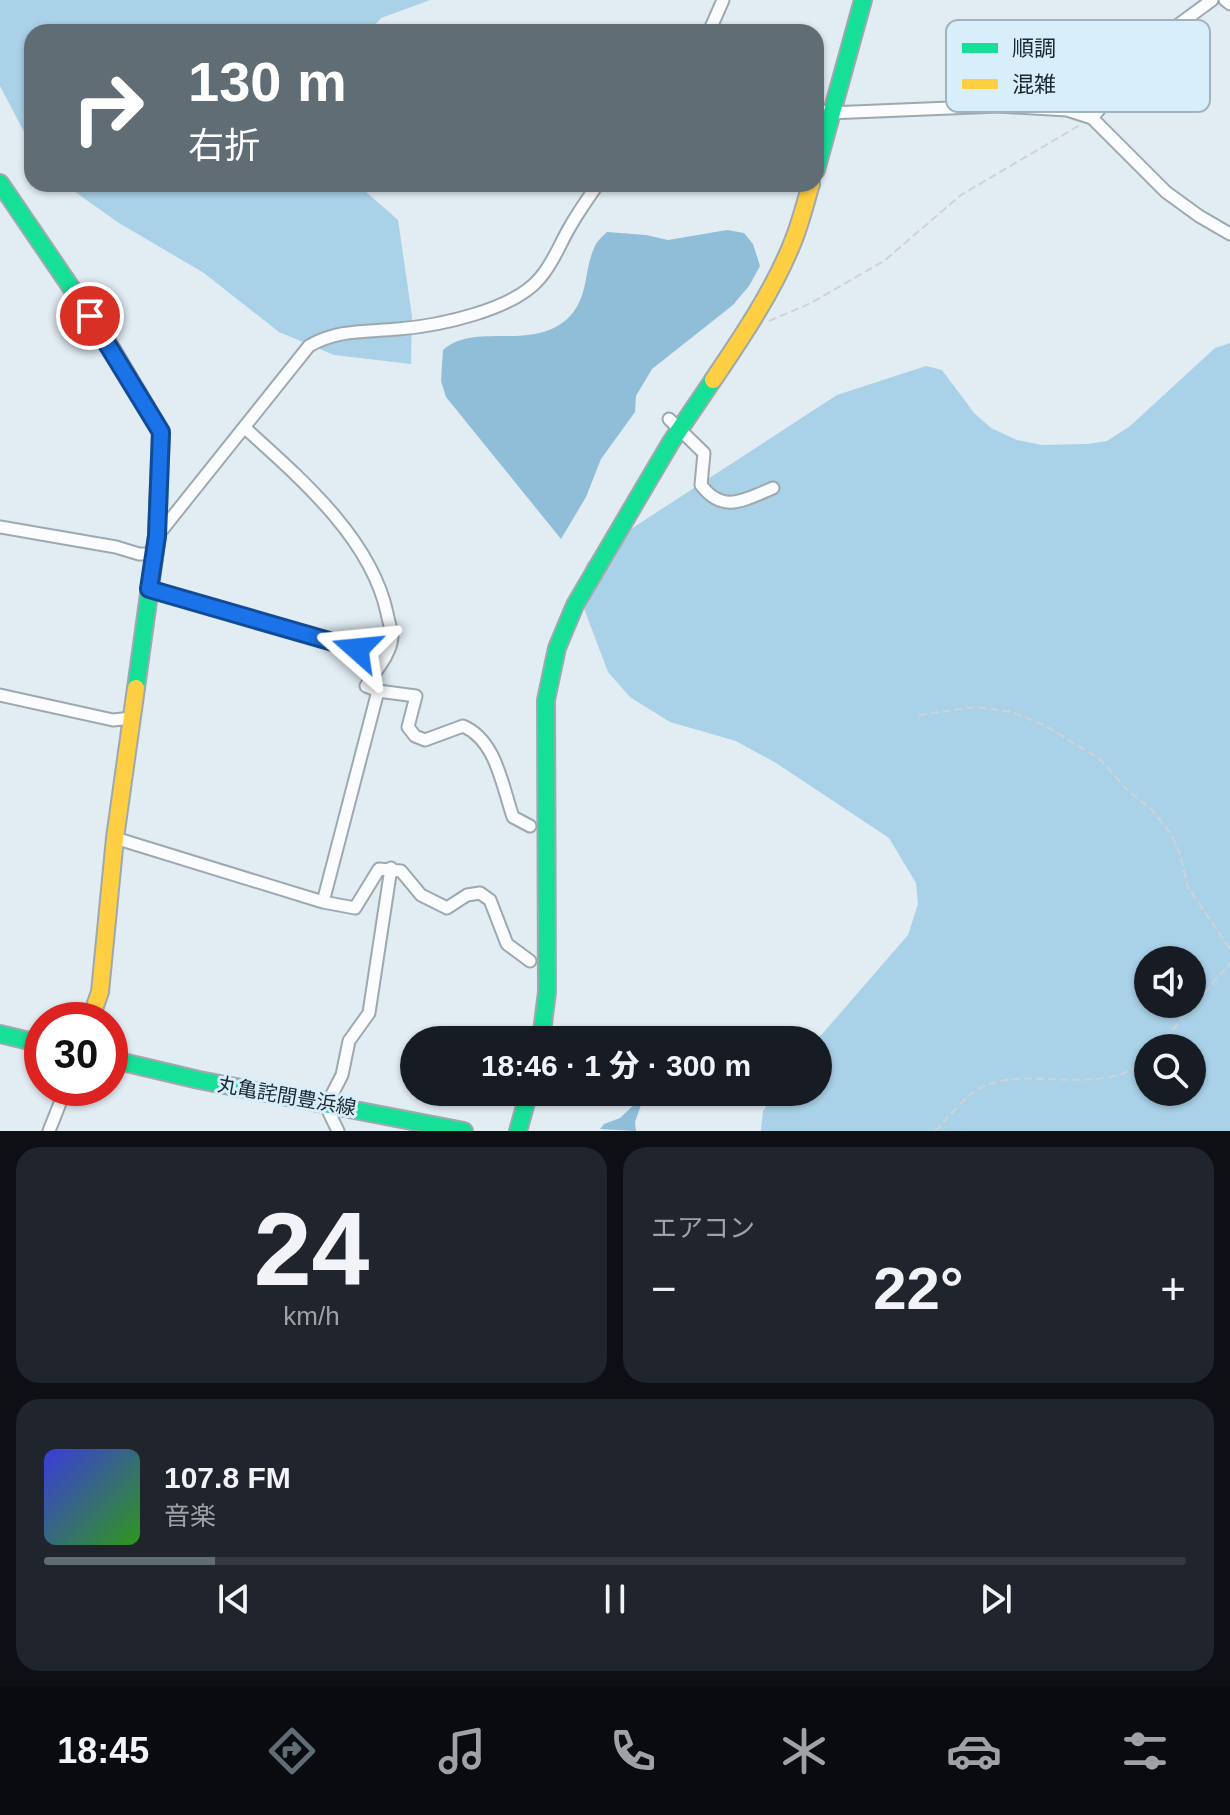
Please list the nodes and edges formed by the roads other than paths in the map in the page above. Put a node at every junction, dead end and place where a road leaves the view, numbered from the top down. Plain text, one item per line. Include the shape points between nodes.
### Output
1 (723, 0) edge
2 (863, 0) edge
3 (1212, 0) edge
4 (1225, 0) edge
5 (1230, 4) edge
6 (1185, 20) edge
7 (712, 24) edge
8 (946, 107) edge
9 (824, 110) edge
10 (1073, 112) edge
11 (1097, 112) edge
12 (1092, 118) junction
13 (0, 183) edge
14 (593, 192) edge
15 (809, 192) edge
16 (1230, 234) edge
17 (675, 424) junction
18 (245, 428) junction
19 (773, 488) dead end
20 (0, 527) edge
21 (157, 536) junction
22 (155, 554) junction
23 (149, 589) junction
24 (385, 658) junction
25 (378, 691) junction
26 (0, 695) edge
27 (132, 718) junction
28 (530, 826) dead end
29 (115, 838) junction
30 (391, 868) junction
31 (323, 902) junction
32 (530, 961) dead end
33 (96, 1002) edge
34 (543, 1026) edge
35 (0, 1034) edge
36 (24, 1040) edge
37 (128, 1063) edge
38 (328, 1103) junction
39 (59, 1106) edge
40 (525, 1106) edge
41 (49, 1131) edge
42 (338, 1131) edge
43 (464, 1131) edge
44 (518, 1131) edge

1 - 7 street
2 - 9 street
3 - 6 street
4 - 5 street
8 - 9 street
10 - 12 street
11 - 12 street
12 - 16 street via 1166,192
13 - 21 street via 104,336 161,432
14 - 18 street via 540,279 524,293 432,326 351,330 324,337 309,346
15 - 17 street via 793,242 747,330
17 - 19 street via 704,453 701,485 717,501 738,502
17 - 34 street via 575,605 557,648 546,700
18 - 21 street
18 - 24 street via 308,485 358,548 384,599 392,638
20 - 22 street
21 - 22 street
22 - 23 street
23 - 24 street
23 - 27 street
24 - 25 street via 366,686
25 - 28 street via 416,696 408,727 415,736 425,740 463,726 478,733 489,748 513,817
25 - 31 street
26 - 27 street via 113,720
27 - 29 street
29 - 31 street
29 - 33 street
30 - 31 street via 379,869 355,908
30 - 32 street via 401,871 421,895 447,908 480,893 490,900 507,944
30 - 38 street via 369,1013 349,1041 342,1075
35 - 36 street
37 - 38 street, 丸亀詫間豊浜線
38 - 42 street
38 - 43 street, 丸亀詫間豊浜線
39 - 41 street
40 - 44 street

